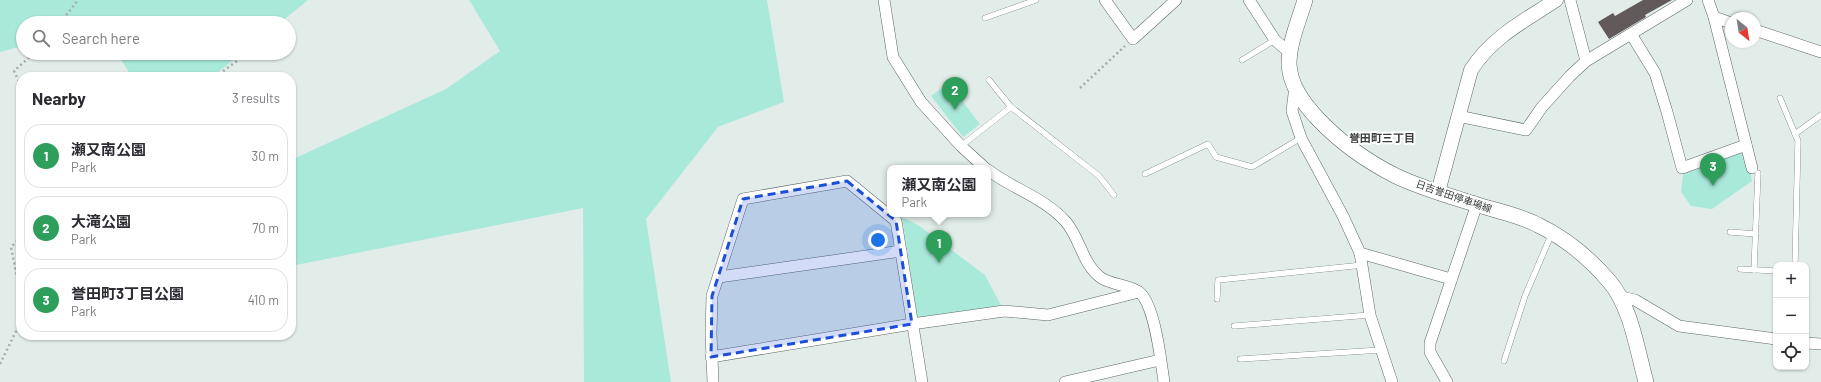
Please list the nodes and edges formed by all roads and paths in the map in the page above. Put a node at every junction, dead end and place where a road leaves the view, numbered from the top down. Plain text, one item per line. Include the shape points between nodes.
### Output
1 (78, 0) edge
2 (884, 0) edge
3 (1036, 0) edge
4 (1105, 0) edge
5 (1176, 0) edge
6 (1249, 0) edge
7 (1305, 0) edge
8 (1556, 0) edge
9 (1570, 0) edge
10 (1687, 0) edge
11 (1708, 0) edge
12 (65, 16) edge
13 (1714, 17) junction
14 (985, 18) dead end
15 (1725, 21) edge
16 (1761, 32) edge
17 (1631, 34) junction
18 (1133, 39) junction
19 (1276, 40) junction
20 (1821, 52) edge
21 (1290, 53) junction
22 (26, 60) edge
23 (239, 60) edge
24 (1242, 60) dead end
25 (1586, 61) junction
26 (223, 72) edge
27 (16, 75) edge
28 (989, 80) dead end
29 (1295, 86) junction
30 (1080, 88) dead end
31 (1780, 98) dead end
32 (1011, 107) junction
33 (1821, 115) edge
34 (1458, 116) junction
35 (1795, 134) junction
36 (1301, 138) junction
37 (1746, 145) junction
38 (961, 146) junction
39 (982, 165) edge
40 (1755, 171) joint
41 (991, 172) edge
42 (1144, 174) dead end
43 (1438, 192) junction
44 (1114, 195) dead end
45 (1477, 204) junction
46 (887, 213) edge
47 (892, 217) edge
48 (1730, 232) dead end
49 (1552, 233) junction
50 (1756, 234) junction
51 (16, 242) edge
52 (901, 251) junction
53 (1360, 253) junction
54 (1795, 262) edge
55 (1363, 265) junction
56 (1740, 269) dead end
57 (1754, 270) junction
58 (1773, 271) edge
59 (16, 272) edge
60 (720, 277) junction
61 (1451, 279) junction
62 (1139, 292) junction
63 (1621, 297) junction
64 (1217, 299) dead end
65 (1370, 315) junction
66 (912, 324) junction
67 (1234, 326) dead end
68 (16, 331) edge
69 (1773, 339) edge
70 (1809, 343) edge
71 (1821, 344) edge
72 (1381, 350) junction
73 (711, 357) junction
74 (1240, 359) dead end
75 (1160, 360) junction
76 (1504, 361) dead end
77 (0, 364) edge
78 (713, 382) edge
79 (922, 382) edge
80 (1065, 382) edge
81 (1164, 382) edge
82 (1392, 382) edge
83 (1447, 382) edge
84 (1646, 382) edge

1 - 12 path
2 - 38 street via 893,57 921,102
3 - 14 lane
4 - 18 street
5 - 18 street
6 - 19 street
7 - 21 main road, 日吉誉田停車場線
8 - 34 street via 1514,27 1481,55 1471,70
9 - 25 street
10 - 17 street
11 - 13 street
13 - 15 street
13 - 37 street
16 - 20 street
17 - 25 street
17 - 37 street via 1655,73 1682,168
18 - 30 path
19 - 21 street
19 - 24 lane
21 - 29 main road, 日吉誉田停車場線
22 - 27 path via 14,71
23 - 26 path
25 - 34 street via 1542,107 1526,130
28 - 32 lane
29 - 36 street via 1292,111
29 - 43 main road, 日吉誉田停車場線 via 1301,100 1312,113 1347,144 1396,176
31 - 35 lane
32 - 38 lane
32 - 44 lane via 1099,176
33 - 35 lane
34 - 43 street
35 - 54 lane via 1798,140
36 - 42 lane via 1252,167 1216,157 1208,144
36 - 53 street
37 - 40 street
38 - 39 street
40 - 50 lane
41 - 62 street via 1056,212 1067,223 1086,259 1100,277
43 - 45 main road, 日吉誉田停車場線
45 - 49 main road, 日吉誉田停車場線 via 1517,216
45 - 61 street
46 - 60 street via 847,181 743,199
47 - 52 street via 896,220
48 - 50 lane
49 - 63 main road, 日吉誉田停車場線 via 1591,262
49 - 76 lane via 1525,296
50 - 57 lane
51 - 59 path via 11,247
52 - 60 street
52 - 66 street
53 - 55 street
53 - 61 street
55 - 64 lane via 1218,280
55 - 65 street
56 - 57 lane
57 - 58 lane
60 - 73 street via 712,296
61 - 83 street via 1430,343 1430,352
62 - 66 street via 1048,315 1004,311
62 - 75 street via 1145,298 1151,313
63 - 69 street via 1635,300 1679,326
63 - 84 main road, 日吉誉田停車場線
65 - 67 lane
65 - 72 street
66 - 73 street
66 - 79 street
68 - 77 path
70 - 71 street
72 - 74 lane
72 - 82 street
73 - 78 street
75 - 80 street
75 - 81 street

